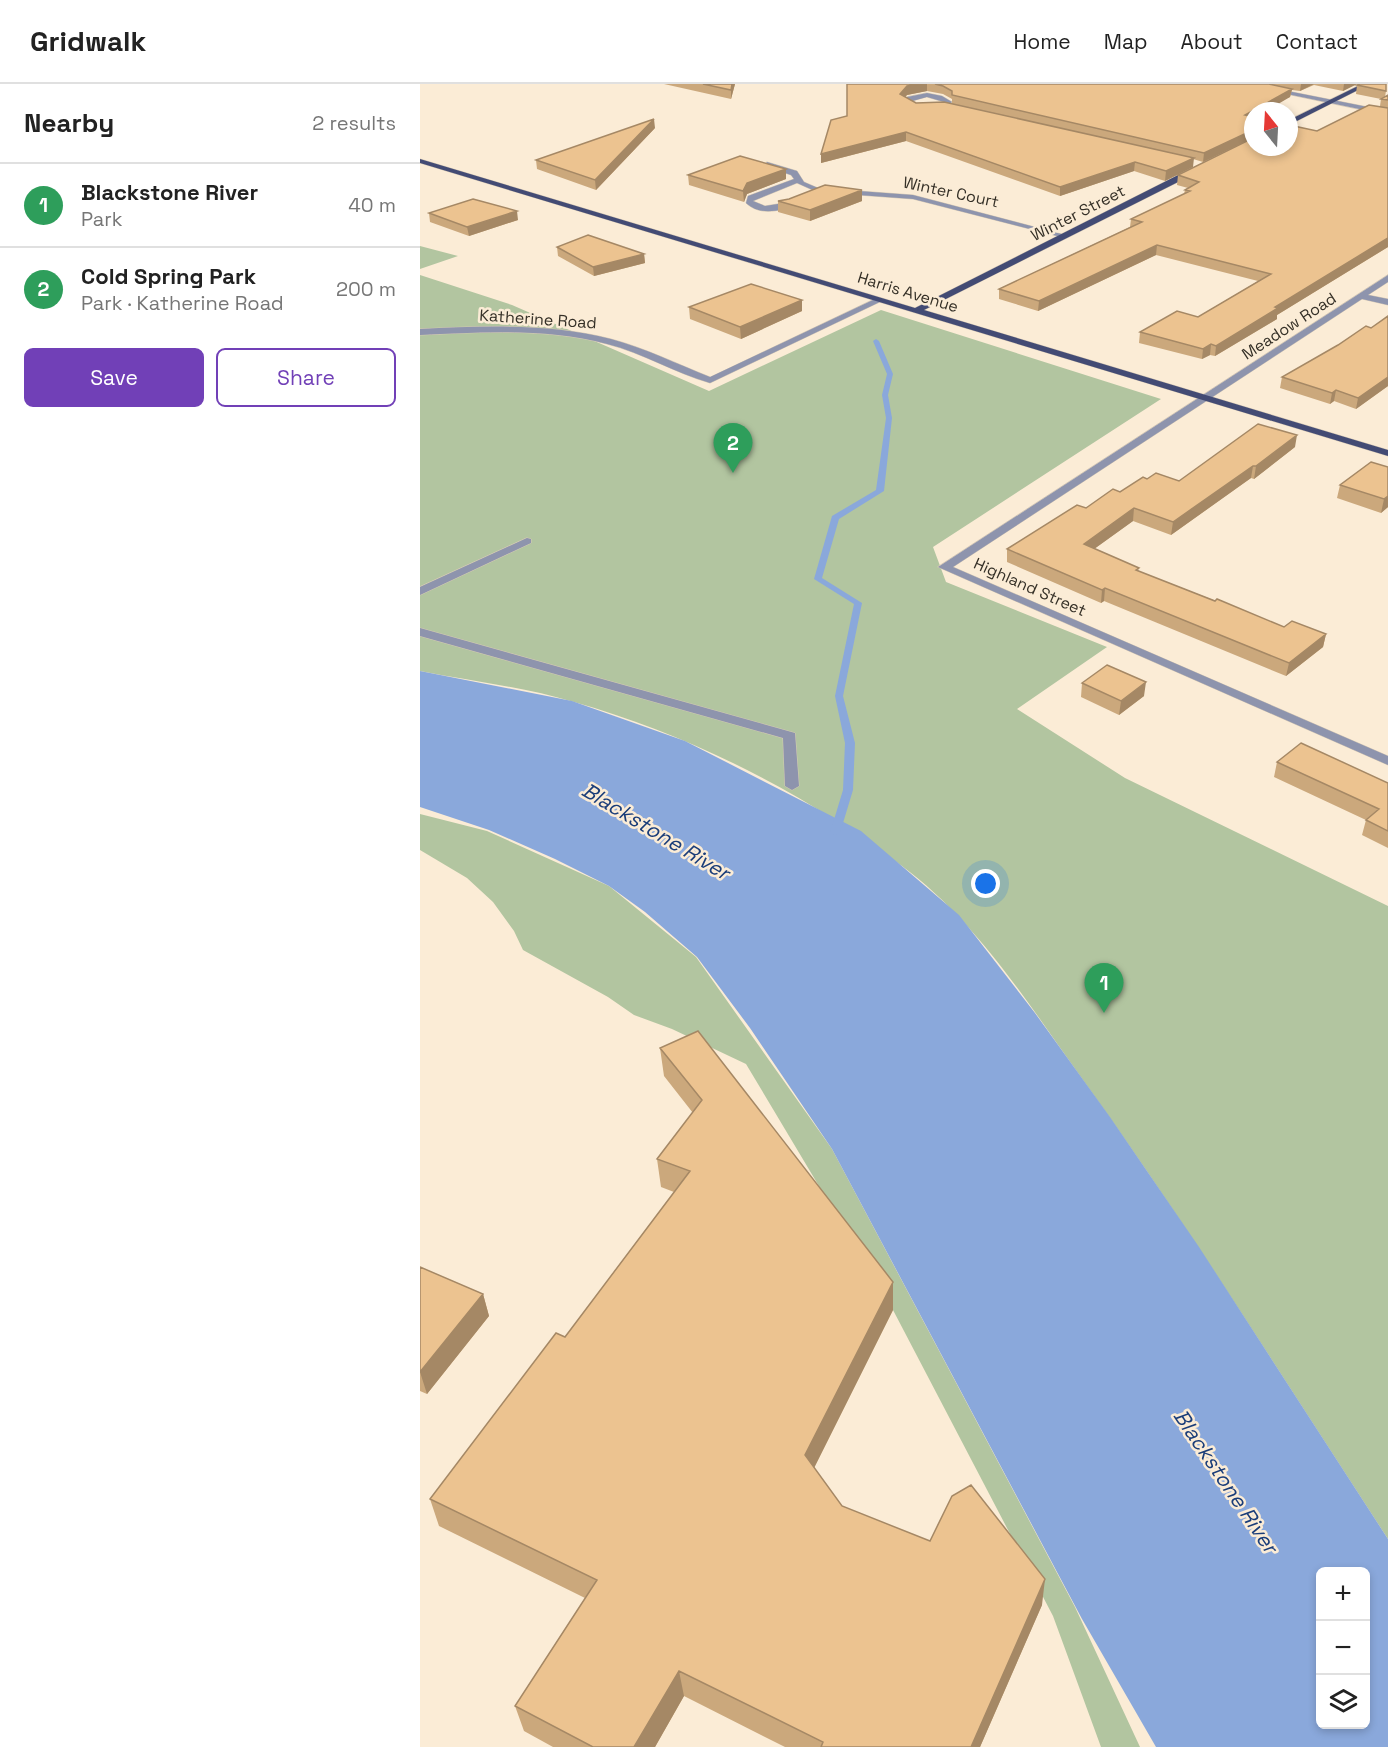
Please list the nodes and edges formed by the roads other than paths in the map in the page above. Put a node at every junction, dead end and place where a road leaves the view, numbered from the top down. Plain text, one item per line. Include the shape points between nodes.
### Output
1 (1242, 84) edge
2 (1367, 84) edge
3 (1333, 102) junction
4 (945, 106) junction
5 (956, 109) edge
6 (1388, 113) edge
7 (1298, 119) edge
8 (420, 161) edge
9 (764, 163) edge
10 (1193, 163) edge
11 (1204, 165) joint
12 (798, 180) junction
13 (825, 190) junction
14 (1065, 236) junction
15 (1388, 278) edge
16 (1362, 296) junction
17 (880, 300) junction
18 (1388, 302) edge
19 (916, 310) junction
20 (420, 332) edge
21 (1205, 398) junction
22 (1388, 453) edge
23 (527, 541) dead end
24 (420, 591) edge
25 (420, 632) edge
26 (1388, 761) edge
27 (792, 786) dead end

1 - 3 street
2 - 3 main road
3 - 6 street
3 - 7 main road
4 - 4 street via 948,100 934,96 914,96 905,102 924,108
4 - 5 street
8 - 17 main road, Harris Avenue
9 - 12 street, Winter Court via 794,173
10 - 11 street
11 - 14 main road, Winter Street
12 - 13 street, Winter Court
12 - 13 street via 749,201 770,209
13 - 14 street, Winter Court via 913,197
14 - 19 main road, Winter Street
15 - 16 street, Meadow Road
16 - 18 street
16 - 21 street, Meadow Road
17 - 19 main road, Harris Avenue
17 - 20 street, Katherine Road via 710,380 630,349 583,336 513,331
19 - 21 main road, Harris Avenue
21 - 22 main road, Harris Avenue
21 - 26 street, Highland Street via 944,567
23 - 24 street
25 - 27 street via 790,736

